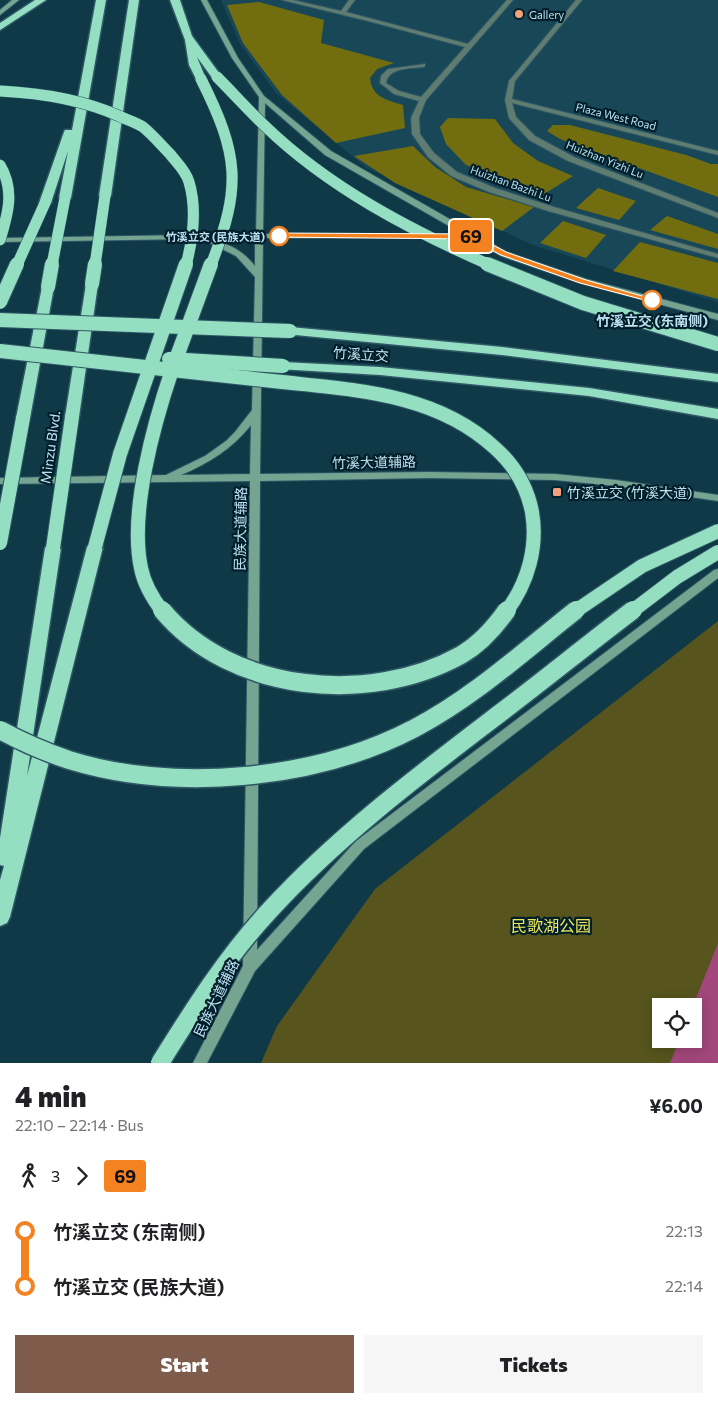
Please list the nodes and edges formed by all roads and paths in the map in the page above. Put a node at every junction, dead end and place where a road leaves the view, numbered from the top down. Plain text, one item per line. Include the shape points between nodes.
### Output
1 (16, 0) edge
2 (41, 0) edge
3 (101, 0) edge
4 (134, 0) edge
5 (175, 0) edge
6 (204, 0) edge
7 (285, 0) edge
8 (352, 0) edge
9 (510, 0) edge
10 (578, 0) edge
11 (0, 13) edge
12 (342, 13) junction
13 (0, 27) edge
14 (187, 36) junction
15 (469, 46) junction
16 (423, 65) dead end
17 (87, 78) junction
18 (0, 91) edge
19 (262, 97) junction
20 (423, 99) junction
21 (508, 100) junction
22 (718, 153) edge
23 (0, 166) edge
24 (718, 216) edge
25 (260, 236) junction
26 (472, 236) junction
27 (167, 237) junction
28 (0, 240) edge
29 (718, 256) edge
30 (259, 277) junction
31 (0, 302) edge
32 (0, 313) edge
33 (718, 317) edge
34 (0, 320) edge
35 (123, 323) junction
36 (718, 344) edge
37 (0, 351) edge
38 (718, 378) edge
39 (257, 410) junction
40 (718, 414) edge
41 (255, 477) junction
42 (165, 478) junction
43 (0, 481) edge
44 (718, 498) edge
45 (718, 531) edge
46 (0, 543) edge
47 (718, 552) edge
48 (718, 573) edge
49 (0, 730) edge
50 (0, 900) edge
51 (0, 916) edge
52 (250, 967) junction
53 (160, 1063) edge
54 (200, 1063) edge

1 - 11 main road
2 - 13 highway
3 - 17 highway
4 - 50 highway, Minzu Blvd., bridge
5 - 14 highway
6 - 19 main road via 235,58
7 - 12 lane
8 - 12 lane
9 - 15 lane, Huizhan Bazhi Lu
10 - 21 lane via 512,81
12 - 15 lane
14 - 36 highway, bridge via 217,77 258,120 301,156 364,200 434,239 504,271 572,298
14 - 37 highway, bridge via 194,65 220,118 232,153 232,194 224,232 201,291 198,300 176,363 173,372 157,418 145,470 140,506 139,560 145,582 158,606 194,642 238,666 270,677 301,682 344,683 411,676 448,662 495,629 516,601 535,548 531,499 512,462 479,433 454,418 400,399 346,389 298,383 284,382 196,372 176,370 166,369 156,368
15 - 20 lane, Huizhan Bazhi Lu
16 - 20 lane via 390,70 383,83 389,90
17 - 31 highway, bridge via 45,203
17 - 46 highway, bridge
18 - 51 highway, bridge via 58,97 98,107 141,126 176,161 189,182 194,214 186,269 120,454
19 - 25 main road, 民族大道辅路
19 - 26 main road via 328,153
20 - 29 lane, Huizhan Bazhi Lu via 415,118 416,134 431,155 454,174 551,209
21 - 22 lane, Plaza West Road
21 - 24 lane, Huizhan Yizhi Lu via 514,118 532,138 571,159
23 - 28 highway, bridge via 10,198
25 - 26 main road
25 - 27 main road
25 - 30 main road, 民族大道辅路
26 - 33 main road via 504,254 583,281
27 - 28 main road
27 - 30 main road via 209,241 234,249
30 - 39 main road, 民族大道辅路
32 - 35 highway, bridge
34 - 35 highway, 竹溪立交, bridge
35 - 38 highway, 竹溪立交, bridge via 384,339
37 - 40 highway, 竹溪立交, bridge via 380,371 589,392
39 - 41 main road, 民族大道辅路
39 - 42 main road via 229,446
41 - 42 main road, 竹溪大道辅路
41 - 44 main road, 竹溪大道辅路 via 555,477
41 - 52 main road, 民族大道辅路
42 - 43 main road, 竹溪大道辅路
45 - 49 highway, bridge via 631,573 486,682 415,728 333,760 289,770 166,777 93,767 56,756
47 - 53 highway, bridge via 687,570 624,617 358,826 314,865 269,911 221,972
48 - 52 main road via 360,845
52 - 54 main road, 民族大道辅路

